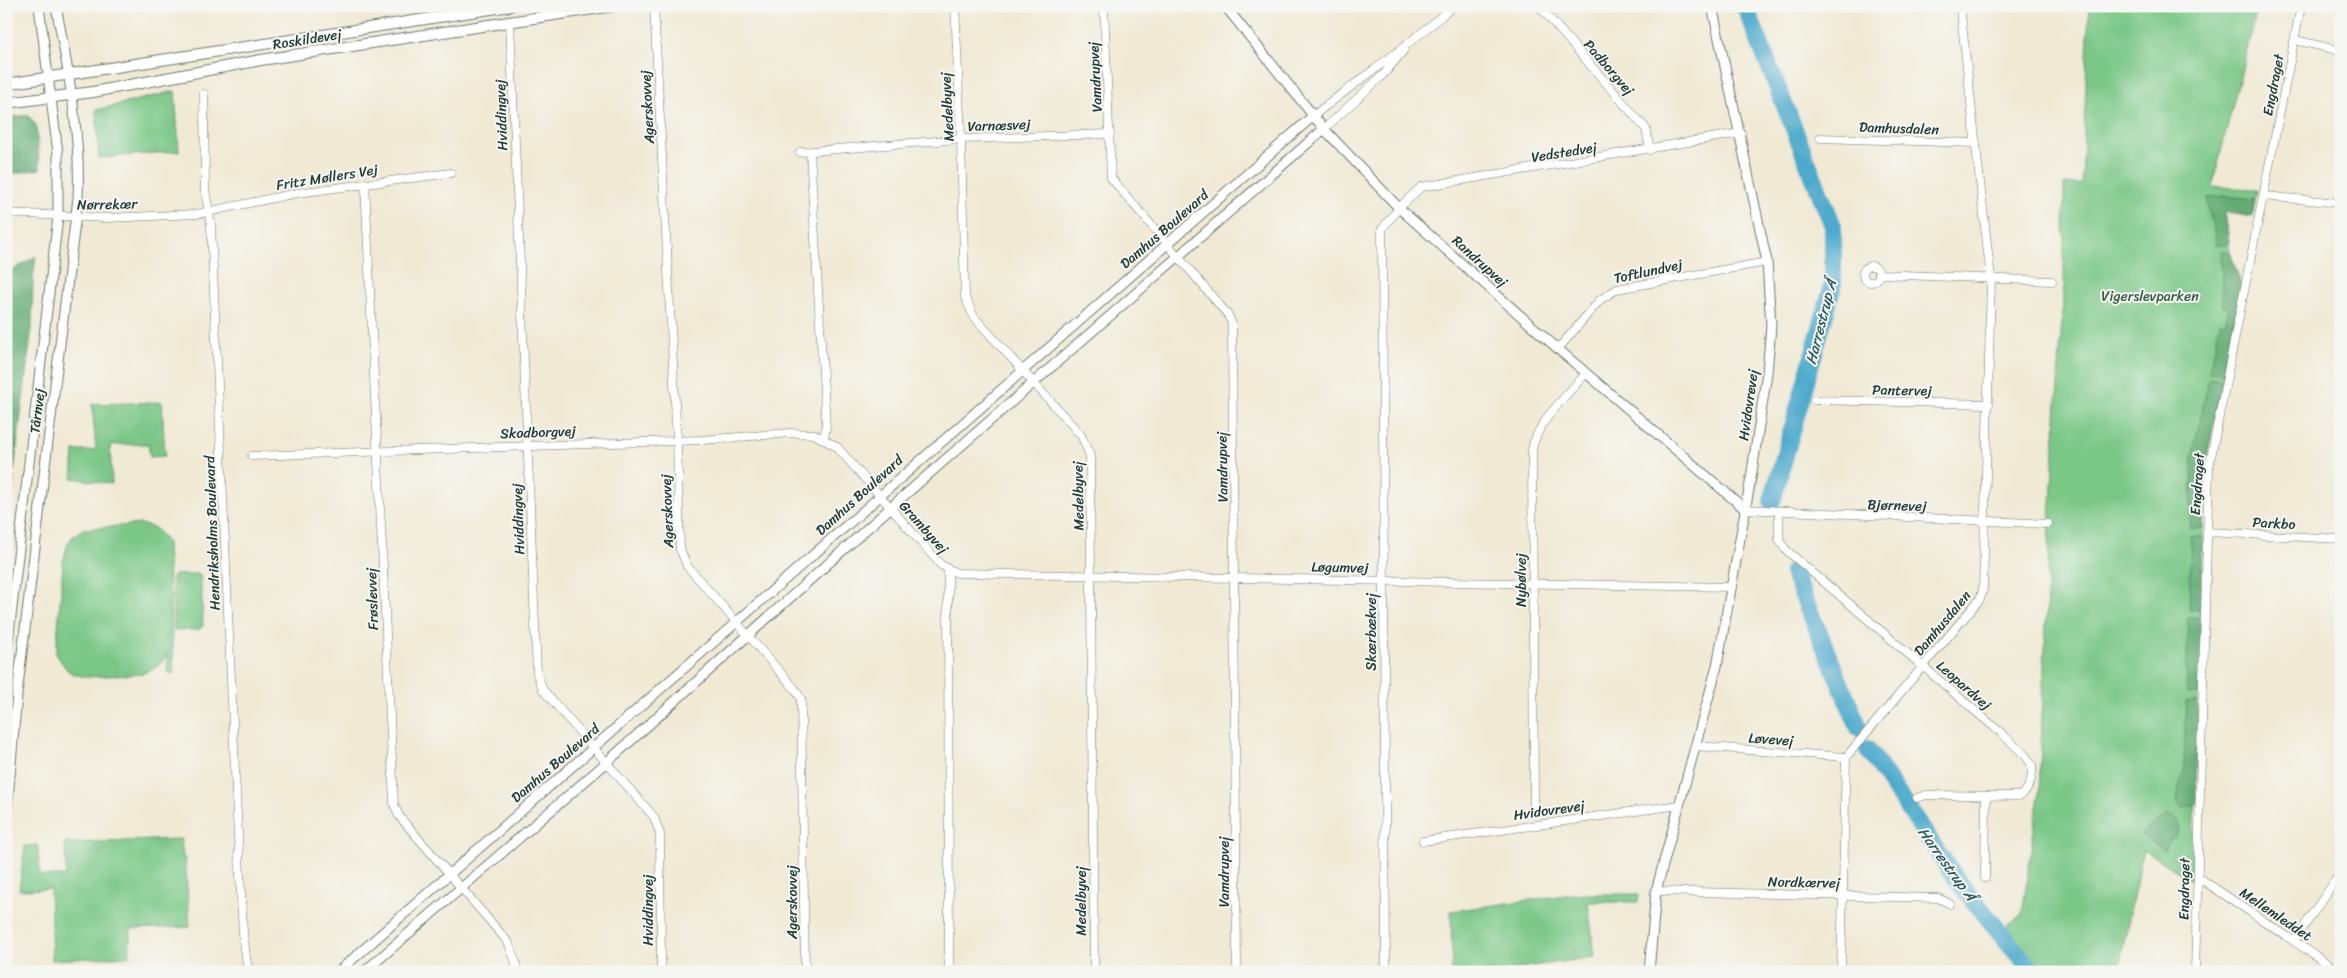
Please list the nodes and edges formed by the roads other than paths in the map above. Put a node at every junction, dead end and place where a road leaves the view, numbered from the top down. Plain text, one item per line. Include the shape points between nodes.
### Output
1 (39, 6) edge
2 (56, 6) edge
3 (510, 6) edge
4 (613, 6) edge
5 (654, 6) edge
6 (955, 6) edge
7 (1104, 6) edge
8 (1225, 6) edge
9 (1453, 6) edge
10 (1539, 6) edge
11 (1712, 6) edge
12 (1960, 6) edge
13 (2301, 6) edge
14 (451, 11) edge
15 (510, 22) junction
16 (2295, 40) junction
17 (1405, 48) junction
18 (2341, 51) edge
19 (69, 74) junction
20 (48, 77) junction
21 (6, 84) edge
22 (204, 94) dead end
23 (72, 95) junction
24 (51, 97) junction
25 (6, 103) edge
26 (1313, 116) junction
27 (1324, 129) junction
28 (1741, 133) junction
29 (1110, 134) junction
30 (1820, 138) dead end
31 (962, 139) junction
32 (1976, 142) junction
33 (1650, 150) junction
34 (800, 152) dead end
35 (810, 152) junction
36 (451, 173) dead end
37 (365, 183) junction
38 (2264, 196) junction
39 (2341, 203) edge
40 (1399, 208) junction
41 (208, 212) junction
42 (6, 213) edge
43 (58, 217) junction
44 (75, 218) junction
45 (1168, 243) junction
46 (1178, 257) junction
47 (1768, 262) junction
48 (1879, 274) dead end
49 (1991, 279) junction
50 (2052, 281) dead end
51 (1558, 349) junction
52 (1023, 370) junction
53 (1586, 373) junction
54 (1034, 383) junction
55 (1814, 400) dead end
56 (1989, 404) junction
57 (824, 438) junction
58 (677, 440) junction
59 (528, 445) junction
60 (379, 452) junction
61 (252, 456) dead end
62 (879, 496) junction
63 (890, 508) junction
64 (1745, 509) junction
65 (1780, 513) junction
66 (1985, 521) junction
67 (2048, 524) dead end
68 (2207, 532) junction
69 (2341, 539) edge
70 (948, 570) junction
71 (1091, 575) junction
72 (1236, 578) junction
73 (1383, 581) junction
74 (1533, 582) junction
75 (1732, 587) junction
76 (738, 622) junction
77 (747, 634) junction
78 (6, 658) edge
79 (1922, 666) junction
80 (1695, 746) junction
81 (593, 747) junction
82 (1846, 756) junction
83 (606, 763) junction
84 (8, 784) edge
85 (1986, 797) junction
86 (1917, 798) dead end
87 (1534, 806) dead end
88 (1679, 806) junction
89 (6, 821) edge
90 (2341, 828) edge
91 (1423, 841) dead end
92 (2340, 858) edge
93 (450, 874) junction
94 (2198, 877) junction
95 (1985, 878) dead end
96 (460, 886) junction
97 (1656, 891) junction
98 (1843, 896) junction
99 (1950, 904) dead end
100 (2294, 941) junction
101 (248, 972) edge
102 (338, 972) edge
103 (364, 972) edge
104 (516, 972) edge
105 (661, 972) edge
106 (804, 972) edge
107 (949, 972) edge
108 (1094, 972) edge
109 (1237, 972) edge
110 (1386, 972) edge
111 (1649, 972) edge
112 (1841, 972) edge
113 (2195, 972) edge
114 (2340, 972) edge

1 - 20 street, Tårnvej
2 - 19 street, Tårnvej
3 - 14 main road, Roskildevej
4 - 15 main road, Roskildevej
5 - 58 street, Agerskovvej
6 - 31 street, Medelbyvej
7 - 29 street, Vamdrupvej
8 - 26 street, Randrupvej
9 - 17 street, Damhus Boulevard
10 - 33 street, Padborgvej via 1646,129
11 - 28 street, Hvidovrevej
12 - 32 street, Damhusdalen
13 - 16 street, Engdraget
14 - 19 main road, Roskildevej
15 - 23 main road, Roskildevej via 261,60
15 - 59 street, Hviddingvej
16 - 18 street
16 - 38 street, Engdraget
17 - 26 street, Damhus Boulevard
17 - 27 street, Damhus Boulevard via 1383,75
19 - 20 main road, Roskildevej
19 - 23 street, Tårnvej
20 - 21 main road, Roskildevej
20 - 24 street, Tårnvej
22 - 41 street, Hendriksholms Boulevard via 204,171
23 - 24 main road, Roskildevej
23 - 44 street, Tårnvej via 78,167
24 - 25 main road, Roskildevej
24 - 43 street, Tårnvej via 58,153
26 - 27 street, Randrupvej
26 - 45 street, Damhus Boulevard
27 - 40 street, Randrupvej
27 - 46 street, Damhus Boulevard
28 - 33 street, Vedstedvej
28 - 47 street, Hvidovrevej
29 - 31 street, Varnæsvej
29 - 45 street, Vamdrupvej via 1112,181
30 - 32 street, Damhusdalen
31 - 35 street, Varnæsvej
31 - 52 street, Medelbyvej via 965,297 974,316
32 - 49 street, Damhusdalen
33 - 40 street, Vedstedvej via 1421,188
34 - 35 street, Varnæsvej
35 - 57 street via 826,427
36 - 37 street, Fritz Møllers Vej
37 - 41 street, Fritz Møllers Vej via 297,193
37 - 60 street, Frøslevvej
38 - 39 street
38 - 68 street, Engdraget via 2212,449
40 - 51 street, Randrupvej
40 - 73 street, Skærbækvej via 1380,235
41 - 44 street, Nørrekær
41 - 101 street, Hendriksholms Boulevard via 213,264 239,863
42 - 43 street, Nørrekær
43 - 44 street, Nørrekær
43 - 78 street, Tårnvej
44 - 84 street, Tårnvej
45 - 46 street, Vamdrupvej
45 - 52 street, Damhus Boulevard
46 - 54 street, Damhus Boulevard
46 - 72 street, Vamdrupvej via 1228,315 1232,324
47 - 51 street, Toftlundvej via 1617,289 1600,300
47 - 64 street, Hvidovrevej via 1771,326 1767,373
48 - 49 street
49 - 50 street
49 - 56 street, Damhusdalen
51 - 53 street, Randrupvej
52 - 54 street, Medelbyvej
52 - 62 street, Damhus Boulevard
53 - 64 street, Randrupvej
53 - 74 street, Nybølvej via 1535,435 1532,449
54 - 63 street, Damhus Boulevard
54 - 71 street, Medelbyvej via 1081,435 1089,449
55 - 56 street, Pantervej
56 - 66 street, Damhusdalen
57 - 58 street, Skodborgvej via 814,434 790,433
57 - 62 street, Grambyvej via 837,447
58 - 59 street, Skodborgvej
58 - 76 street, Agerskovvej via 681,557
59 - 60 street, Skodborgvej
59 - 81 street, Hviddingvej via 537,674 543,690
60 - 61 street, Skodborgvej
60 - 93 street, Frøslevvej via 394,804 399,816
62 - 63 street, Grambyvej
62 - 76 street, Damhus Boulevard
63 - 70 street, Grambyvej
63 - 77 street, Damhus Boulevard
64 - 65 street, Bjørnevej
64 - 75 street, Hvidovrevej
65 - 66 street, Bjørnevej
65 - 79 street, Leopardvej via 1781,545
66 - 67 street, Bjørnevej
66 - 79 street, Damhusdalen via 1983,595
68 - 69 street, Parkbo
68 - 94 street, Engdraget
70 - 71 street, Løgumvej
70 - 107 street, Grambyvej
71 - 72 street, Løgumvej
71 - 108 street, Medelbyvej
72 - 73 street, Løgumvej
72 - 109 street, Vamdrupvej
73 - 74 street, Løgumvej
73 - 110 street, Skærbækvej
74 - 75 street, Løgumvej
74 - 87 street, Nybølvej
75 - 80 street, Hvidovrevej via 1717,666
76 - 77 street, Agerskovvej
76 - 81 street, Damhus Boulevard
77 - 83 street, Damhus Boulevard
77 - 106 street, Agerskovvej via 795,688 801,700
79 - 82 street, Damhusdalen
79 - 85 street, Leopardvej via 2032,765 2031,780 2023,794
80 - 82 street, Løvevej
80 - 88 street, Hvidovrevej
81 - 83 street, Hviddingvej
81 - 93 street, Damhus Boulevard
82 - 98 street
83 - 96 street, Damhus Boulevard
83 - 105 street, Hviddingvej via 654,818 660,834
84 - 89 street, Tårnvej
85 - 86 street, Leopardvej via 1926,795
85 - 95 street
88 - 91 street, Hvidovrevej
88 - 97 street, Hvidovrevej
90 - 92 street
92 - 100 street via 2339,874
93 - 96 street, Frøslevvej
93 - 102 street, Damhus Boulevard
94 - 100 street, Mellemleddet
94 - 113 street, Engdraget
96 - 103 street, Damhus Boulevard
96 - 104 street, Frøslevvej via 508,942
97 - 98 street, Nordkærvej
97 - 111 street, Hvidovrevej
98 - 99 street, Nordkærvej via 1938,898
98 - 112 street
100 - 114 street, Mellemleddet

